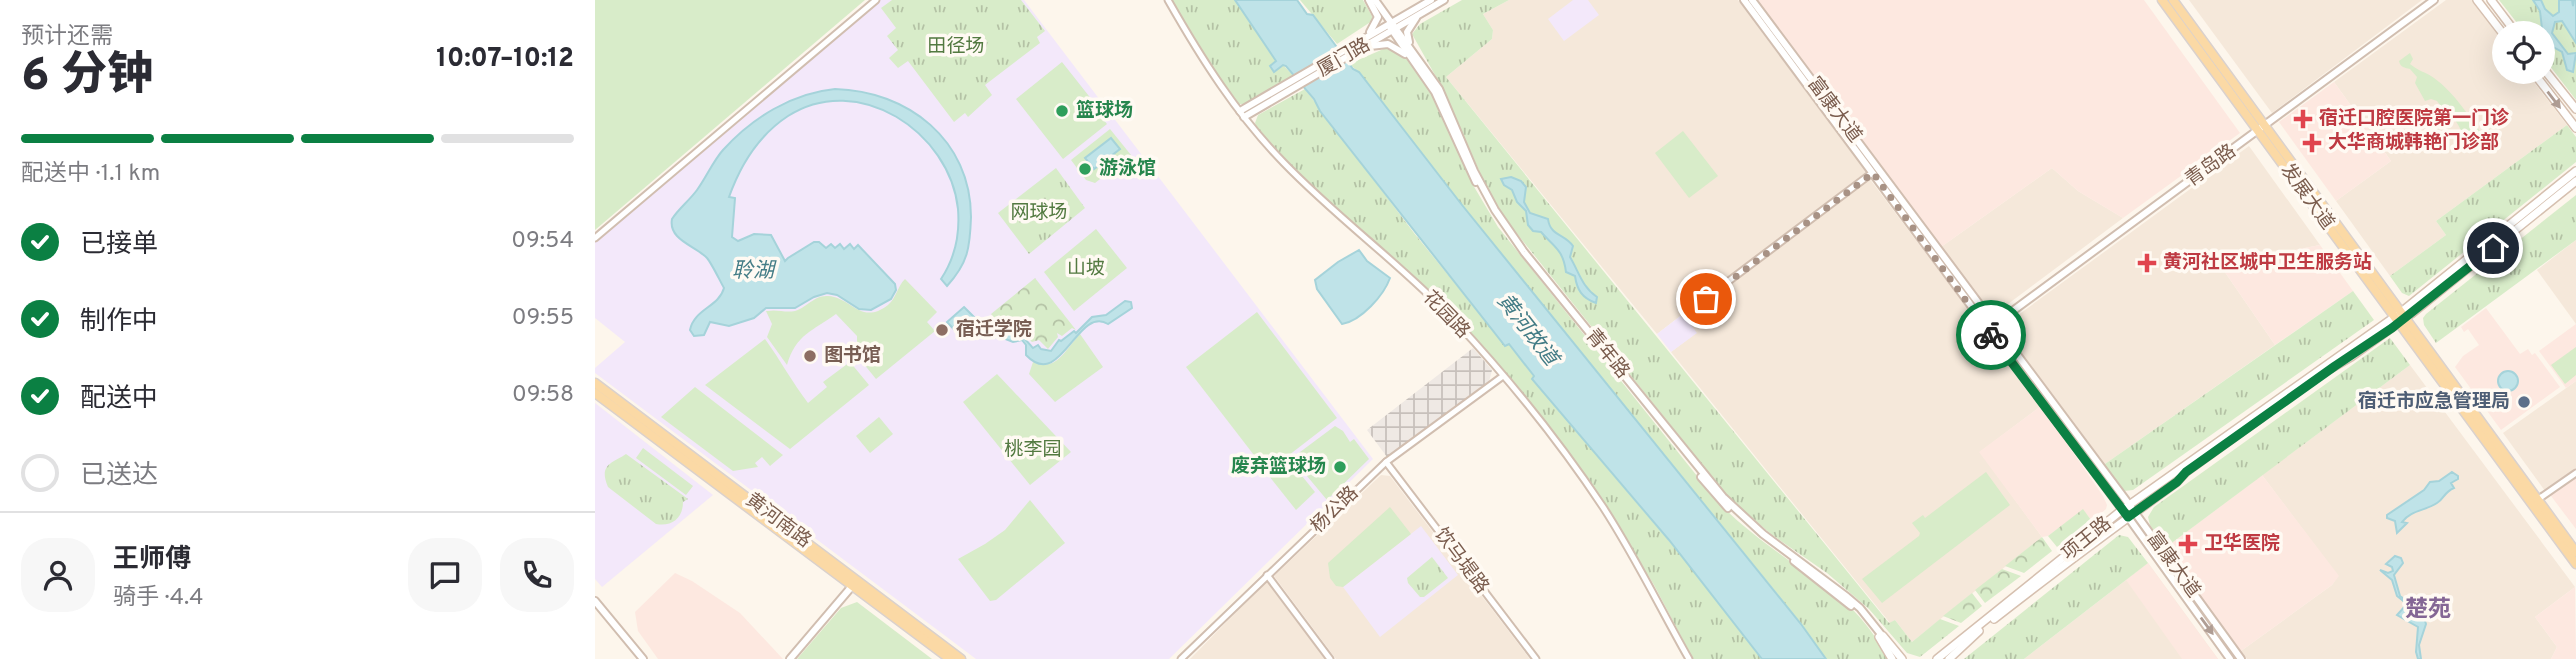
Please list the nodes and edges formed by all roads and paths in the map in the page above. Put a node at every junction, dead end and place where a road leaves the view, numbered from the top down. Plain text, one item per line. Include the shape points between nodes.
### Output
1 (876, 0) edge
2 (1168, 0) edge
3 (1372, 0) edge
4 (1431, 0) edge
5 (1444, 0) edge
6 (1744, 0) edge
7 (1752, 0) edge
8 (2162, 0) edge
9 (2173, 0) edge
10 (2434, 0) edge
11 (2477, 0) edge
12 (2491, 0) edge
13 (1421, 9) junction
14 (2493, 21) edge
15 (2507, 21) edge
16 (1391, 26) junction
17 (1364, 39) junction
18 (1354, 49) junction
19 (1422, 68) junction
20 (2555, 83) edge
21 (2542, 84) edge
22 (2576, 109) edge
23 (1242, 114) junction
24 (2262, 128) junction
25 (2576, 128) edge
26 (2576, 171) edge
27 (1873, 173) junction
28 (2576, 181) edge
29 (595, 238) edge
30 (1685, 314) dead end
31 (2400, 318) junction
32 (1990, 328) junction
33 (1503, 376) junction
34 (595, 383) edge
35 (595, 393) edge
36 (1386, 462) junction
37 (2576, 473) edge
38 (2537, 500) junction
39 (2126, 508) junction
40 (2131, 515) junction
41 (2576, 552) edge
42 (2576, 564) edge
43 (1267, 575) junction
44 (855, 583) junction
45 (595, 601) edge
46 (1881, 637) junction
47 (643, 659) edge
48 (790, 659) edge
49 (950, 659) edge
50 (961, 659) edge
51 (1181, 659) edge
52 (1330, 659) edge
53 (1536, 659) edge
54 (1689, 659) edge
55 (1893, 659) edge
56 (1901, 659) edge
57 (1937, 659) edge
58 (1949, 659) edge
59 (2230, 659) edge
60 (2241, 659) edge

1 - 29 street
2 - 23 street, 花园路
3 - 13 street via 1393,14
3 - 16 street, 青年路
3 - 17 street via 1378,17
4 - 13 street, 厦门路
5 - 13 street, 厦门路
6 - 27 street, 富康大道
7 - 32 street, 富康大道
8 - 24 main road, 发展大道
9 - 24 main road, 发展大道
10 - 24 street, 青岛路
11 - 14 main road
12 - 15 main road
13 - 16 street, 厦门路
13 - 19 street via 1406,36
16 - 17 street, 厦门路
16 - 18 street, 厦门路
16 - 19 street, 青年路
17 - 18 street, 厦门路
18 - 19 street via 1388,44
18 - 23 street, 厦门路
19 - 46 street, 青年路 via 1493,215 1521,254 1719,499 1856,610
20 - 22 main road
21 -> 25 main road
23 - 33 street, 花园路 via 1311,189 1432,298
24 - 31 main road, 发展大道
24 - 32 street, 青岛路
26 - 31 main road, 项王路
27 - 30 street
27 - 32 street, 富康大道
28 - 31 main road, 项王路
31 - 38 main road, 发展大道
31 - 39 main road, 项王路
31 - 40 main road, 项王路
31 - 42 main road, 发展大道
32 - 39 street, 富康大道
33 - 36 street, 杨公路
33 - 54 street, 花园路 via 1602,506
34 - 44 main road, 黄河南路
35 - 44 main road, 黄河南路
36 - 43 street, 杨公路
36 - 53 street, 饮马堤路
37 - 38 street
38 - 41 main road, 发展大道
39 - 40 street, 富康大道
39 - 57 main road, 项王路
40 - 58 main road, 项王路
40 -> 59 street, 富康大道
40 - 60 street, 富康大道
43 - 51 street, 杨公路
43 - 52 street
44 - 48 street
44 - 49 main road, 黄河南路
44 - 50 main road, 黄河南路
45 - 47 street
46 - 55 main road
46 - 56 main road

